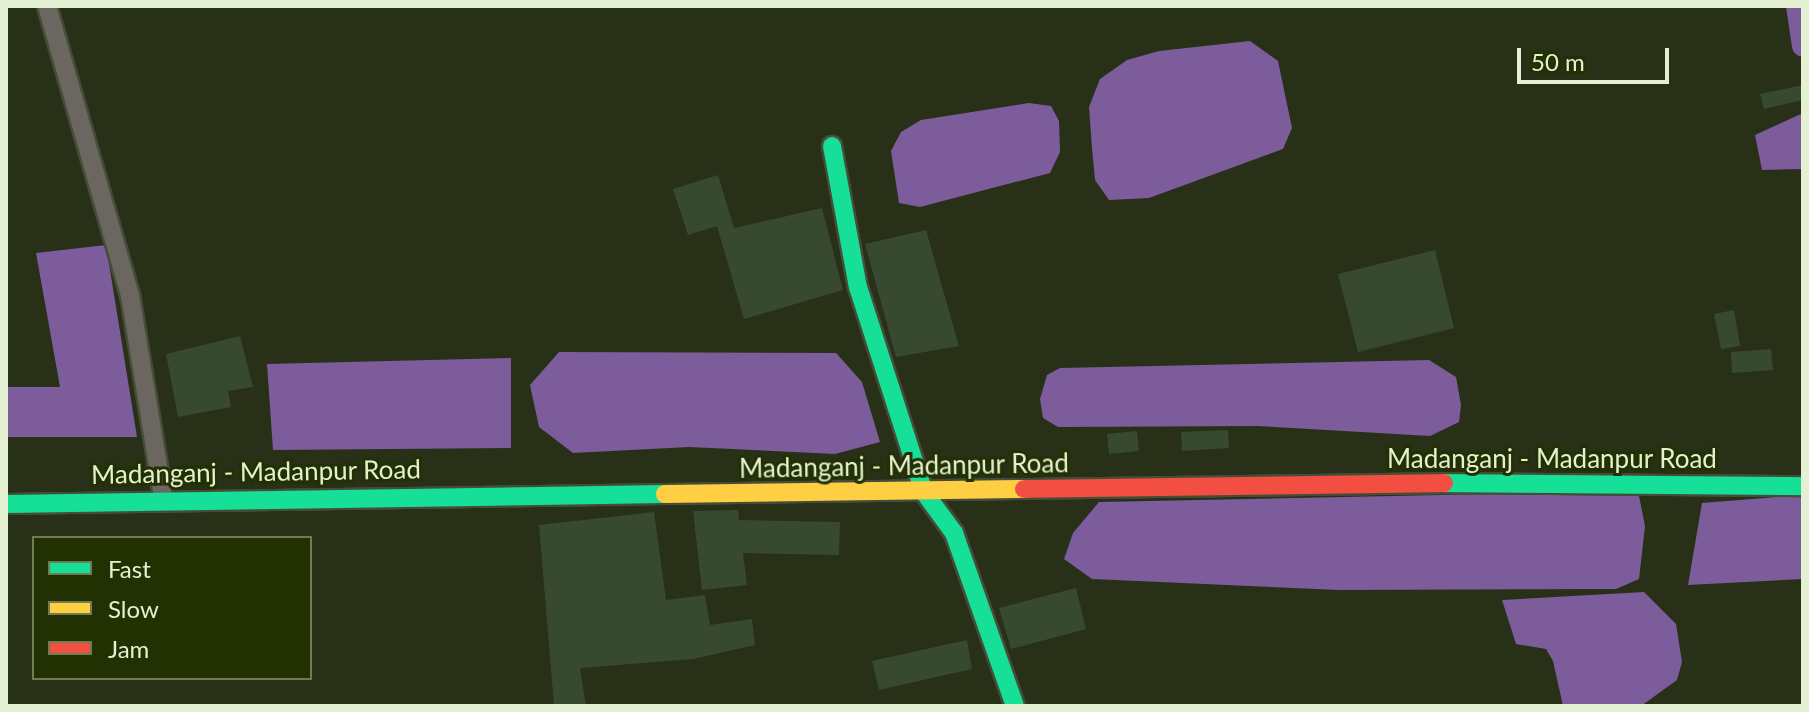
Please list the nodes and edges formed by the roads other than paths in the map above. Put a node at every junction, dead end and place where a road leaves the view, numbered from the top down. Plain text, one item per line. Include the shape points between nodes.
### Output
1 (47, 6) edge
2 (832, 146) dead end
3 (1803, 486) edge
4 (924, 492) junction
5 (163, 497) junction
6 (6, 504) edge
7 (1015, 706) edge

1 - 5 street via 130,295
2 - 4 main road via 858,287
3 - 4 main road, Madanganj - Madanpur Road via 1583,481
4 - 5 main road, Madanganj - Madanpur Road
4 - 7 main road via 954,533
5 - 6 main road, Madanganj - Madanpur Road

